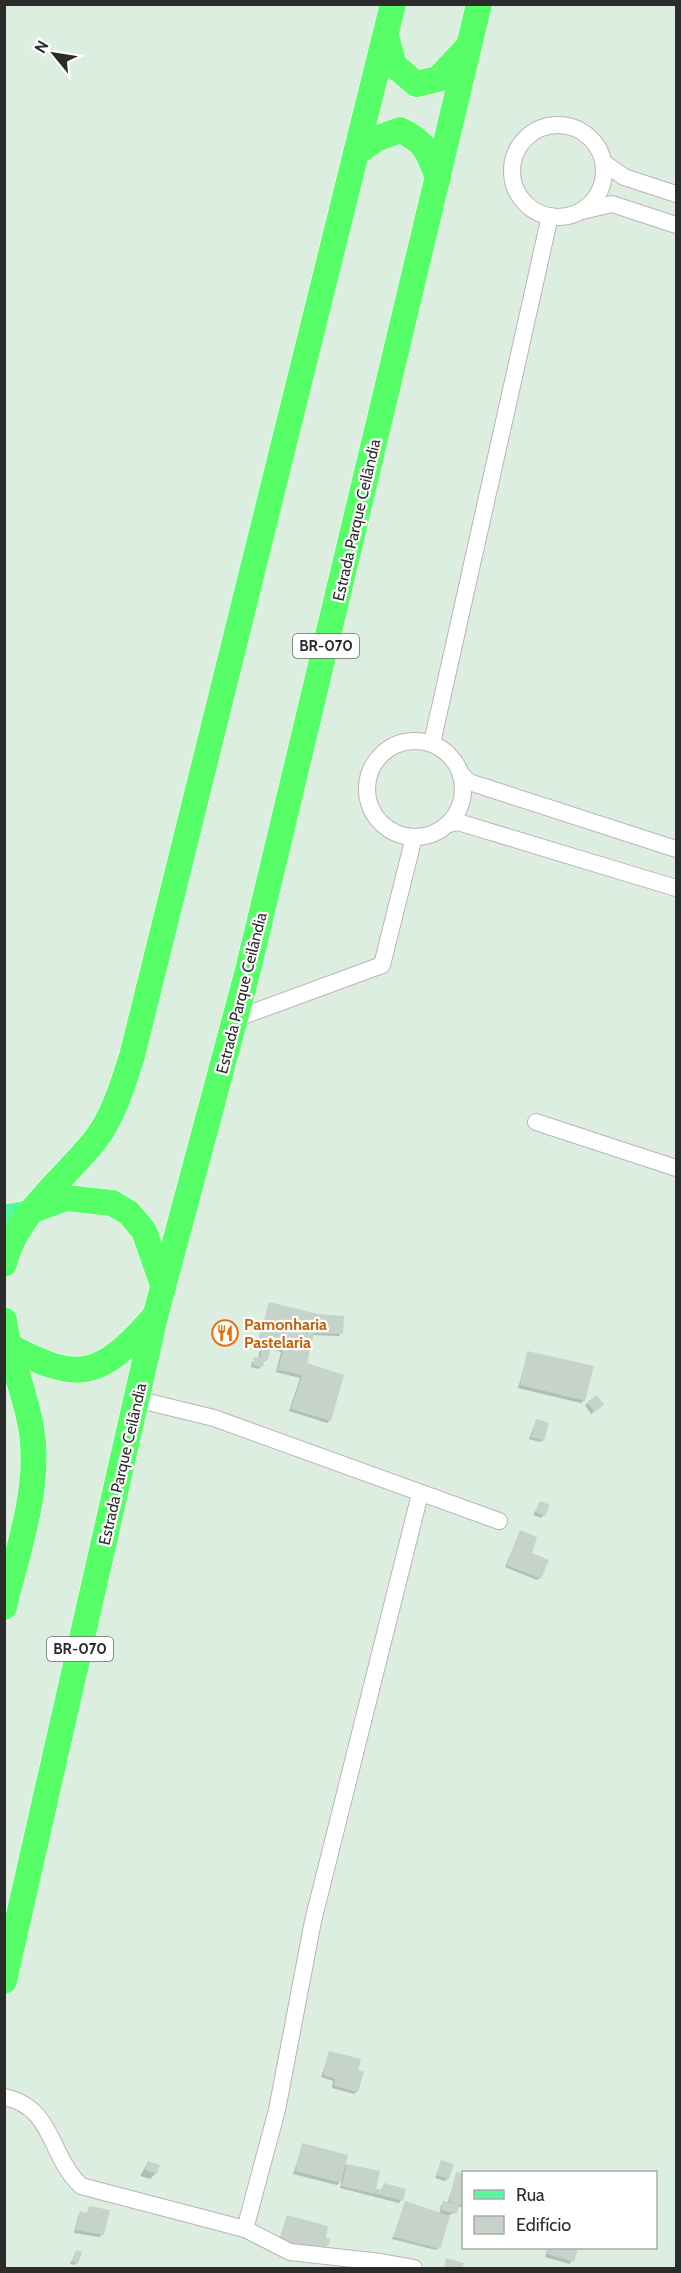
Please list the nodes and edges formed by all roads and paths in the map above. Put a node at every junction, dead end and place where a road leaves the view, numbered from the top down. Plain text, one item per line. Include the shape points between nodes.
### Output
1 (393, 4) edge
2 (479, 4) edge
3 (386, 32) junction
4 (470, 44) junction
5 (356, 153) junction
6 (603, 162) junction
7 (438, 178) junction
8 (676, 194) edge
9 (578, 212) junction
10 (550, 216) junction
11 (676, 225) edge
12 (432, 743) junction
13 (461, 774) junction
14 (449, 824) junction
15 (414, 837) junction
16 (676, 849) edge
17 (676, 888) edge
18 (235, 1019) junction
19 (536, 1122) dead end
20 (676, 1168) edge
21 (33, 1210) junction
22 (4, 1215) edge
23 (4, 1264) edge
24 (163, 1285) junction
25 (155, 1317) junction
26 (4, 1320) edge
27 (6, 1344) edge
28 (136, 1399) junction
29 (420, 1494) junction
30 (498, 1521) dead end
31 (4, 1607) edge
32 (4, 1981) edge
33 (4, 2097) edge
34 (245, 2229) junction
35 (414, 2268) edge

1 - 3 highway
2 - 4 highway, Estrada Parque Ceilândia / BR-070
3 - 4 highway via 394,65 416,84 438,80
3 - 5 highway
4 - 7 highway, Estrada Parque Ceilândia / BR-070
5 - 7 highway via 376,139 400,130 419,139
5 - 21 highway via 132,1056 118,1100 97,1138
6 - 8 street via 624,177
6 - 9 street via 604,177 599,191
6 - 10 street via 590,137 564,125 533,132 522,142 514,157 515,188 536,211
7 - 18 highway, Estrada Parque Ceilândia / BR-070
9 - 10 street
9 - 11 street via 612,204
10 - 12 street
12 - 13 street via 446,751
12 - 15 street via 401,742 376,761 369,775 369,798 378,820 390,830
13 - 14 street via 463,795
13 - 16 street via 470,782
14 - 15 street via 435,833
14 - 17 street via 458,822
15 - 18 street via 382,965
18 - 24 highway, Estrada Parque Ceilândia / BR-070
19 - 20 street
21 - 22 main road
21 - 23 highway
21 - 24 highway via 66,1198 112,1203 129,1213 144,1231
24 - 25 highway, Estrada Parque Ceilândia / BR-070
25 - 27 highway via 127,1348 105,1364 84,1370 62,1370
25 - 28 highway, Estrada Parque Ceilândia / BR-070
26 - 27 highway
27 - 31 highway via 31,1424 33,1470
28 - 29 street via 214,1418
28 - 32 highway, Estrada Parque Ceilândia / BR-070
29 - 30 street
29 - 34 street via 313,1921 277,2110
33 - 34 street via 33,2108 68,2173 81,2186
34 - 35 street via 290,2252

